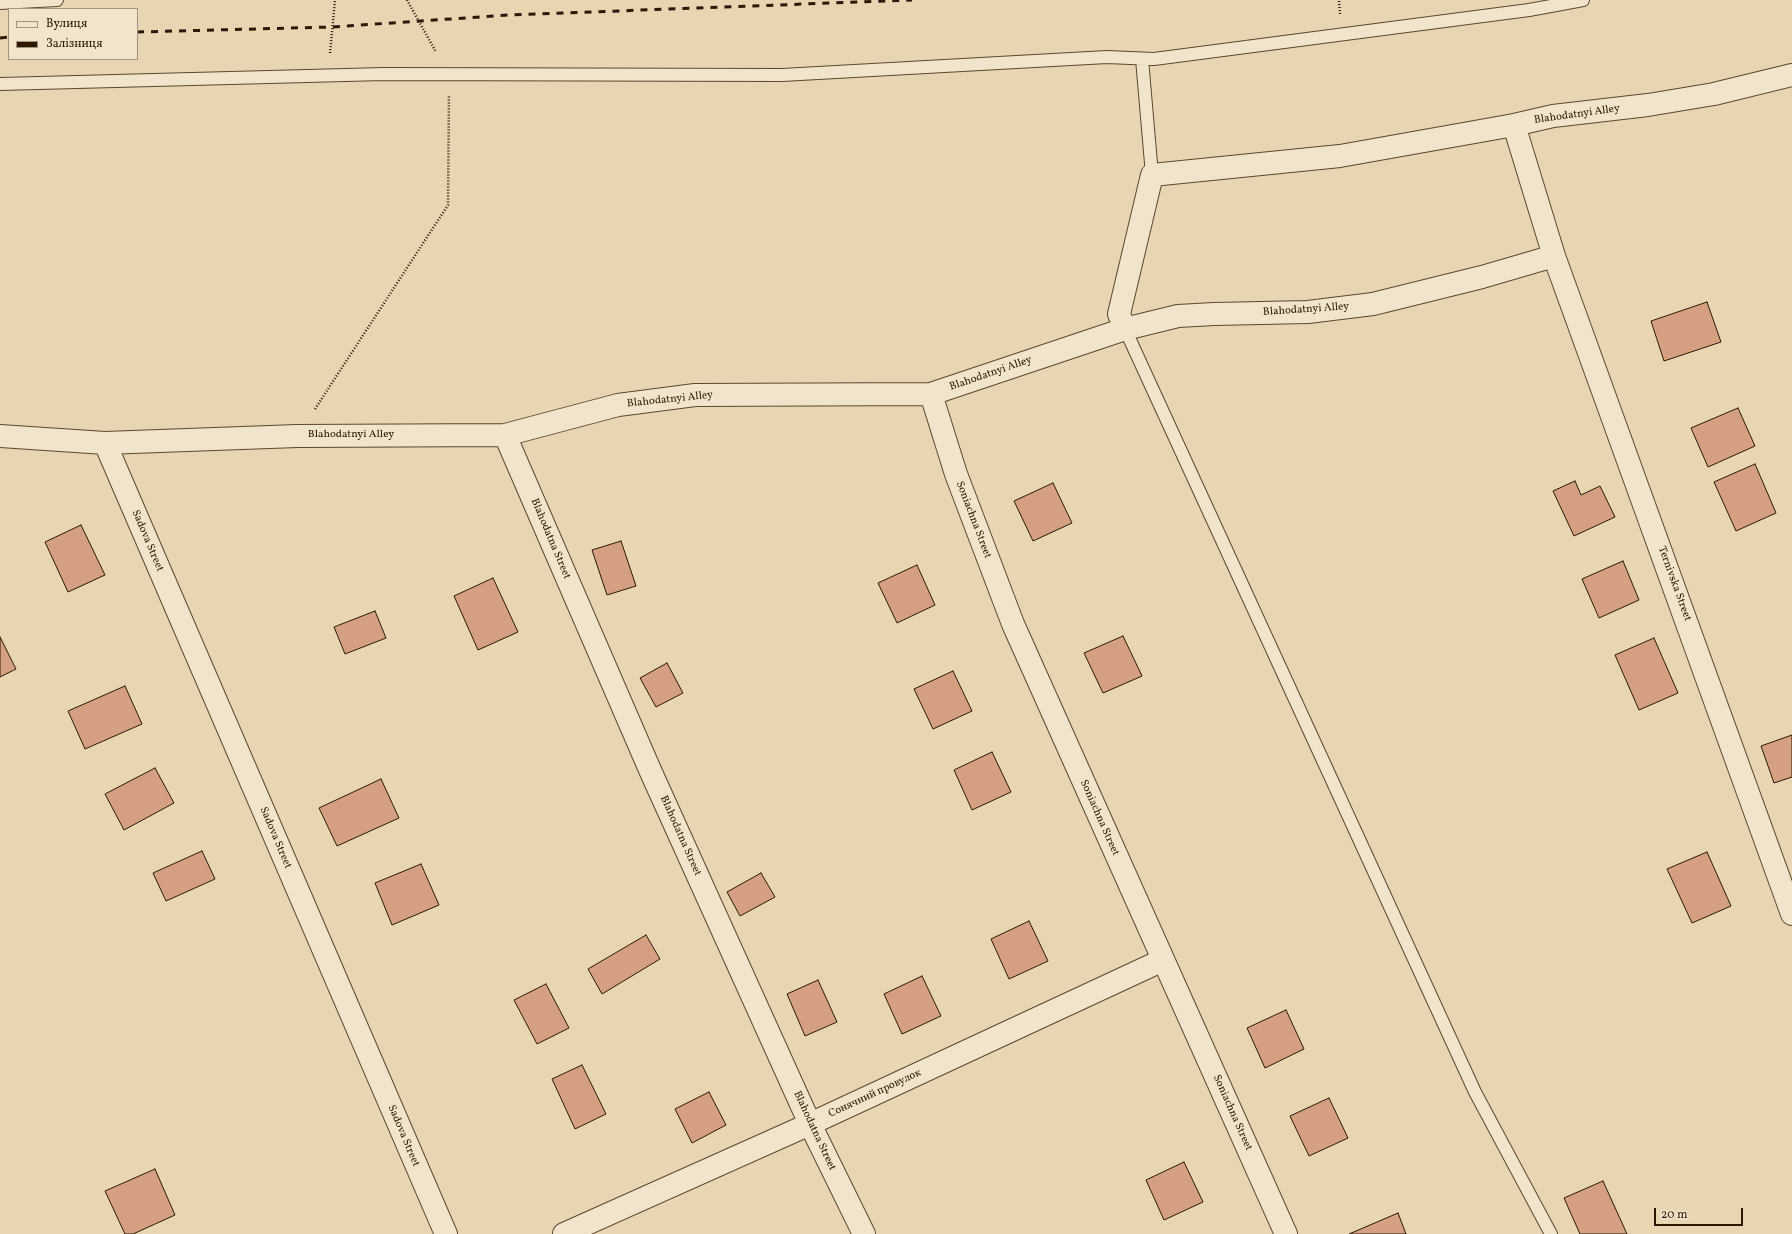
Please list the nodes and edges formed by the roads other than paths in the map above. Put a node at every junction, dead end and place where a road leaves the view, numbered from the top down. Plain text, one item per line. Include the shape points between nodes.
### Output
1 (57, 0) edge
2 (1583, 0) edge
3 (0, 3) edge
4 (1142, 58) junction
5 (1792, 74) edge
6 (0, 84) edge
7 (1514, 125) junction
8 (1152, 175) junction
9 (1554, 256) junction
10 (1125, 329) junction
11 (931, 394) junction
12 (505, 435) junction
13 (0, 436) edge
14 (105, 443) junction
15 (1792, 914) edge
16 (1163, 960) junction
17 (810, 1124) junction
18 (446, 1234) edge
19 (564, 1234) edge
20 (864, 1234) edge
21 (1286, 1234) edge
22 (1551, 1234) edge

1 - 3 lane
2 - 4 lane via 1529,10 1154,59
4 - 6 lane via 1107,57 782,75 449,74
4 - 8 lane
5 - 7 street, Blahodatnyi Alley via 1714,94 1648,106 1553,116
7 - 8 street, Blahodatnyi Alley via 1340,156
7 - 9 street
8 - 10 street via 1119,314
9 - 10 street, Blahodatnyi Alley via 1373,304 1308,312 1178,316
9 - 15 street, Ternivska Street
10 - 11 street, Blahodatnyi Alley
10 - 22 lane via 1475,1092
11 - 12 street, Blahodatnyi Alley via 695,395 618,405
11 - 16 street, Soniachna Street via 956,474 1013,624
12 - 14 street, Blahodatnyi Alley via 297,436
12 - 17 street, Blahodatna Street via 647,762
13 - 14 street, Blahodatnyi Alley
14 - 18 street, Sadova Street
16 - 17 street, Сонячний провулок
16 - 21 street, Soniachna Street
17 - 19 street, Сонячний провулок
17 - 20 street, Blahodatna Street

